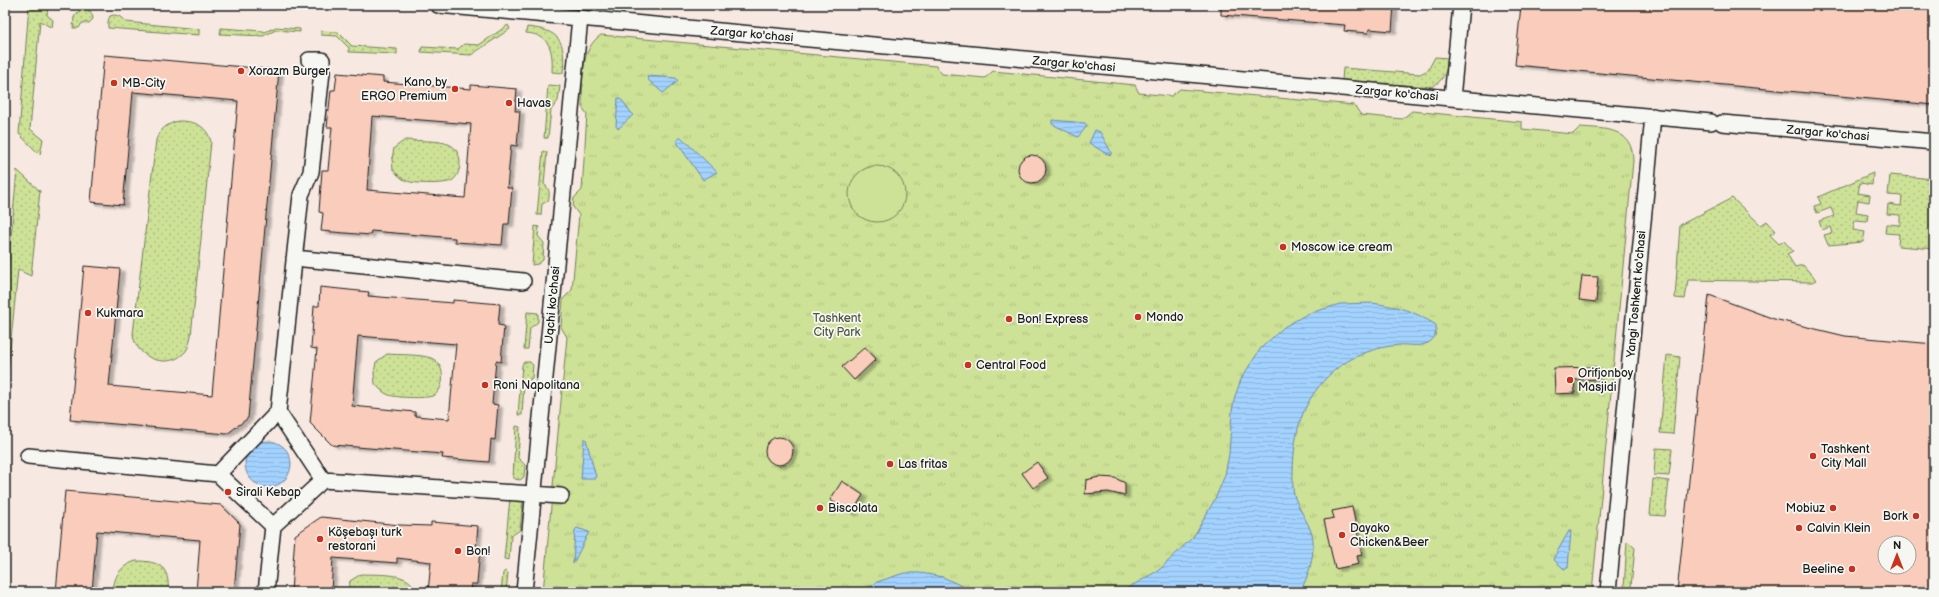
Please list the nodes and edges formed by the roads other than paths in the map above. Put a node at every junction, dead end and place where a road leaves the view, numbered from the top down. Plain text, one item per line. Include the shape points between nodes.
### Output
1 (438, 5) edge
2 (1461, 5) edge
3 (580, 18) junction
4 (309, 60) dead end
5 (1452, 98) junction
6 (1653, 116) junction
7 (1934, 142) edge
8 (294, 258) junction
9 (523, 281) dead end
10 (278, 412) junction
11 (28, 456) dead end
12 (218, 474) junction
13 (323, 480) junction
14 (534, 494) junction
15 (561, 496) dead end
16 (273, 526) junction
17 (266, 592) edge
18 (524, 592) edge
19 (1608, 592) edge

1 - 3 street, Zargar ko'chasi
2 - 5 street
3 - 5 street, Zargar ko'chasi
3 - 14 street, Uqchi ko'chasi
4 - 8 street via 322,60 322,72 311,172 301,195
5 - 6 street, Zargar ko'chasi
6 - 7 street, Zargar ko'chasi
6 - 19 street, Yangi Toshkent ko'chasi
8 - 9 street
8 - 10 street
10 - 12 street
10 - 13 street
11 - 12 street
12 - 16 street
13 - 14 street
13 - 16 street
14 - 15 street
14 - 18 street, Uqchi ko'chasi
16 - 17 street

